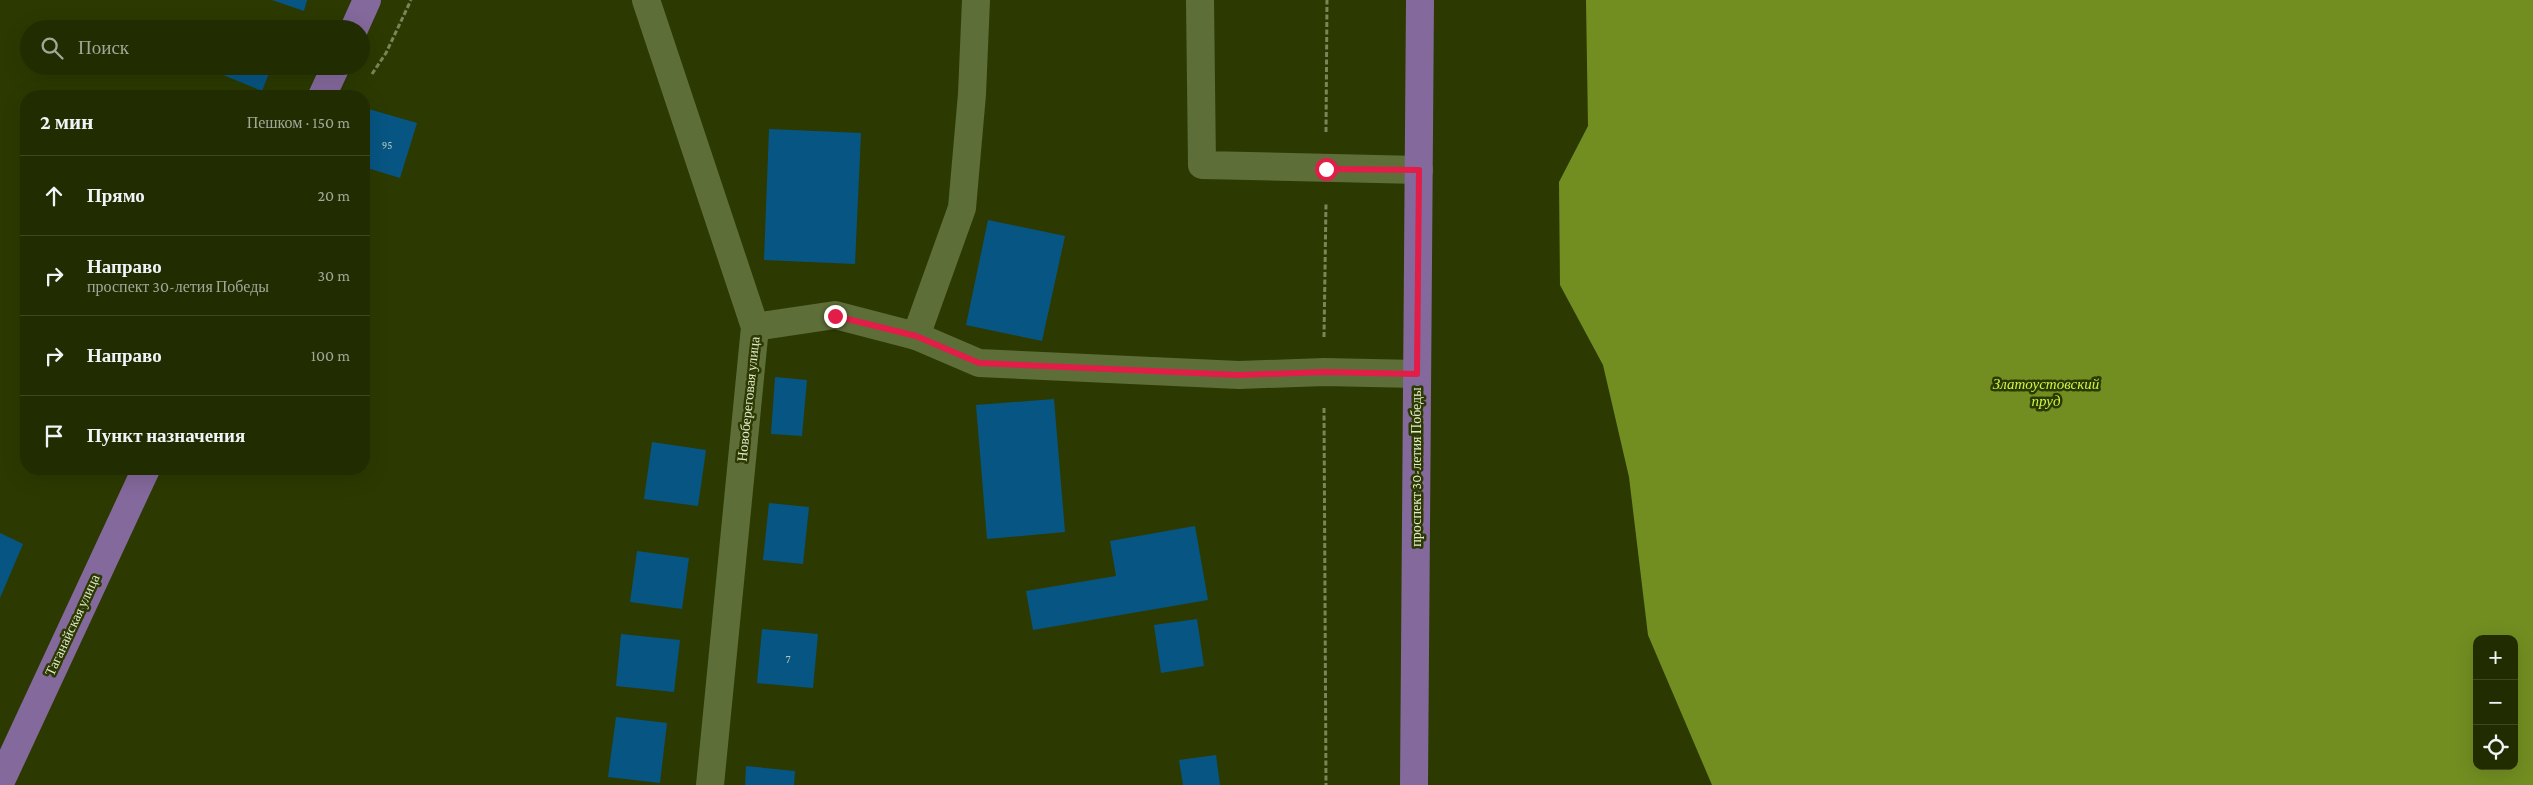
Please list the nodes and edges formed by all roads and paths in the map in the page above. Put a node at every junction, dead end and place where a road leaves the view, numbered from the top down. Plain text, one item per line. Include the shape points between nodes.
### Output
1 (367, 0) edge
2 (646, 0) edge
3 (976, 0) edge
4 (1200, 0) edge
5 (1420, 0) edge
6 (358, 20) edge
7 (332, 75) edge
8 (325, 90) edge
9 (1419, 170) junction
10 (755, 327) junction
11 (916, 336) junction
12 (1417, 374) junction
13 (143, 475) edge
14 (0, 783) edge
15 (710, 785) edge
16 (1414, 785) edge

1 - 6 main road
2 - 10 street, Новобереговая улица
3 - 11 street via 962,208
4 - 9 street via 1202,165
5 - 9 main road, проспект 30-летия Победы
7 - 8 main road
9 - 12 main road, проспект 30-летия Победы
10 - 11 street via 835,316
10 - 15 street, Новобереговая улица
11 - 12 street via 979,363 1239,375 1324,372
12 - 16 main road, проспект 30-летия Победы
13 - 14 main road, Таганайская улица

